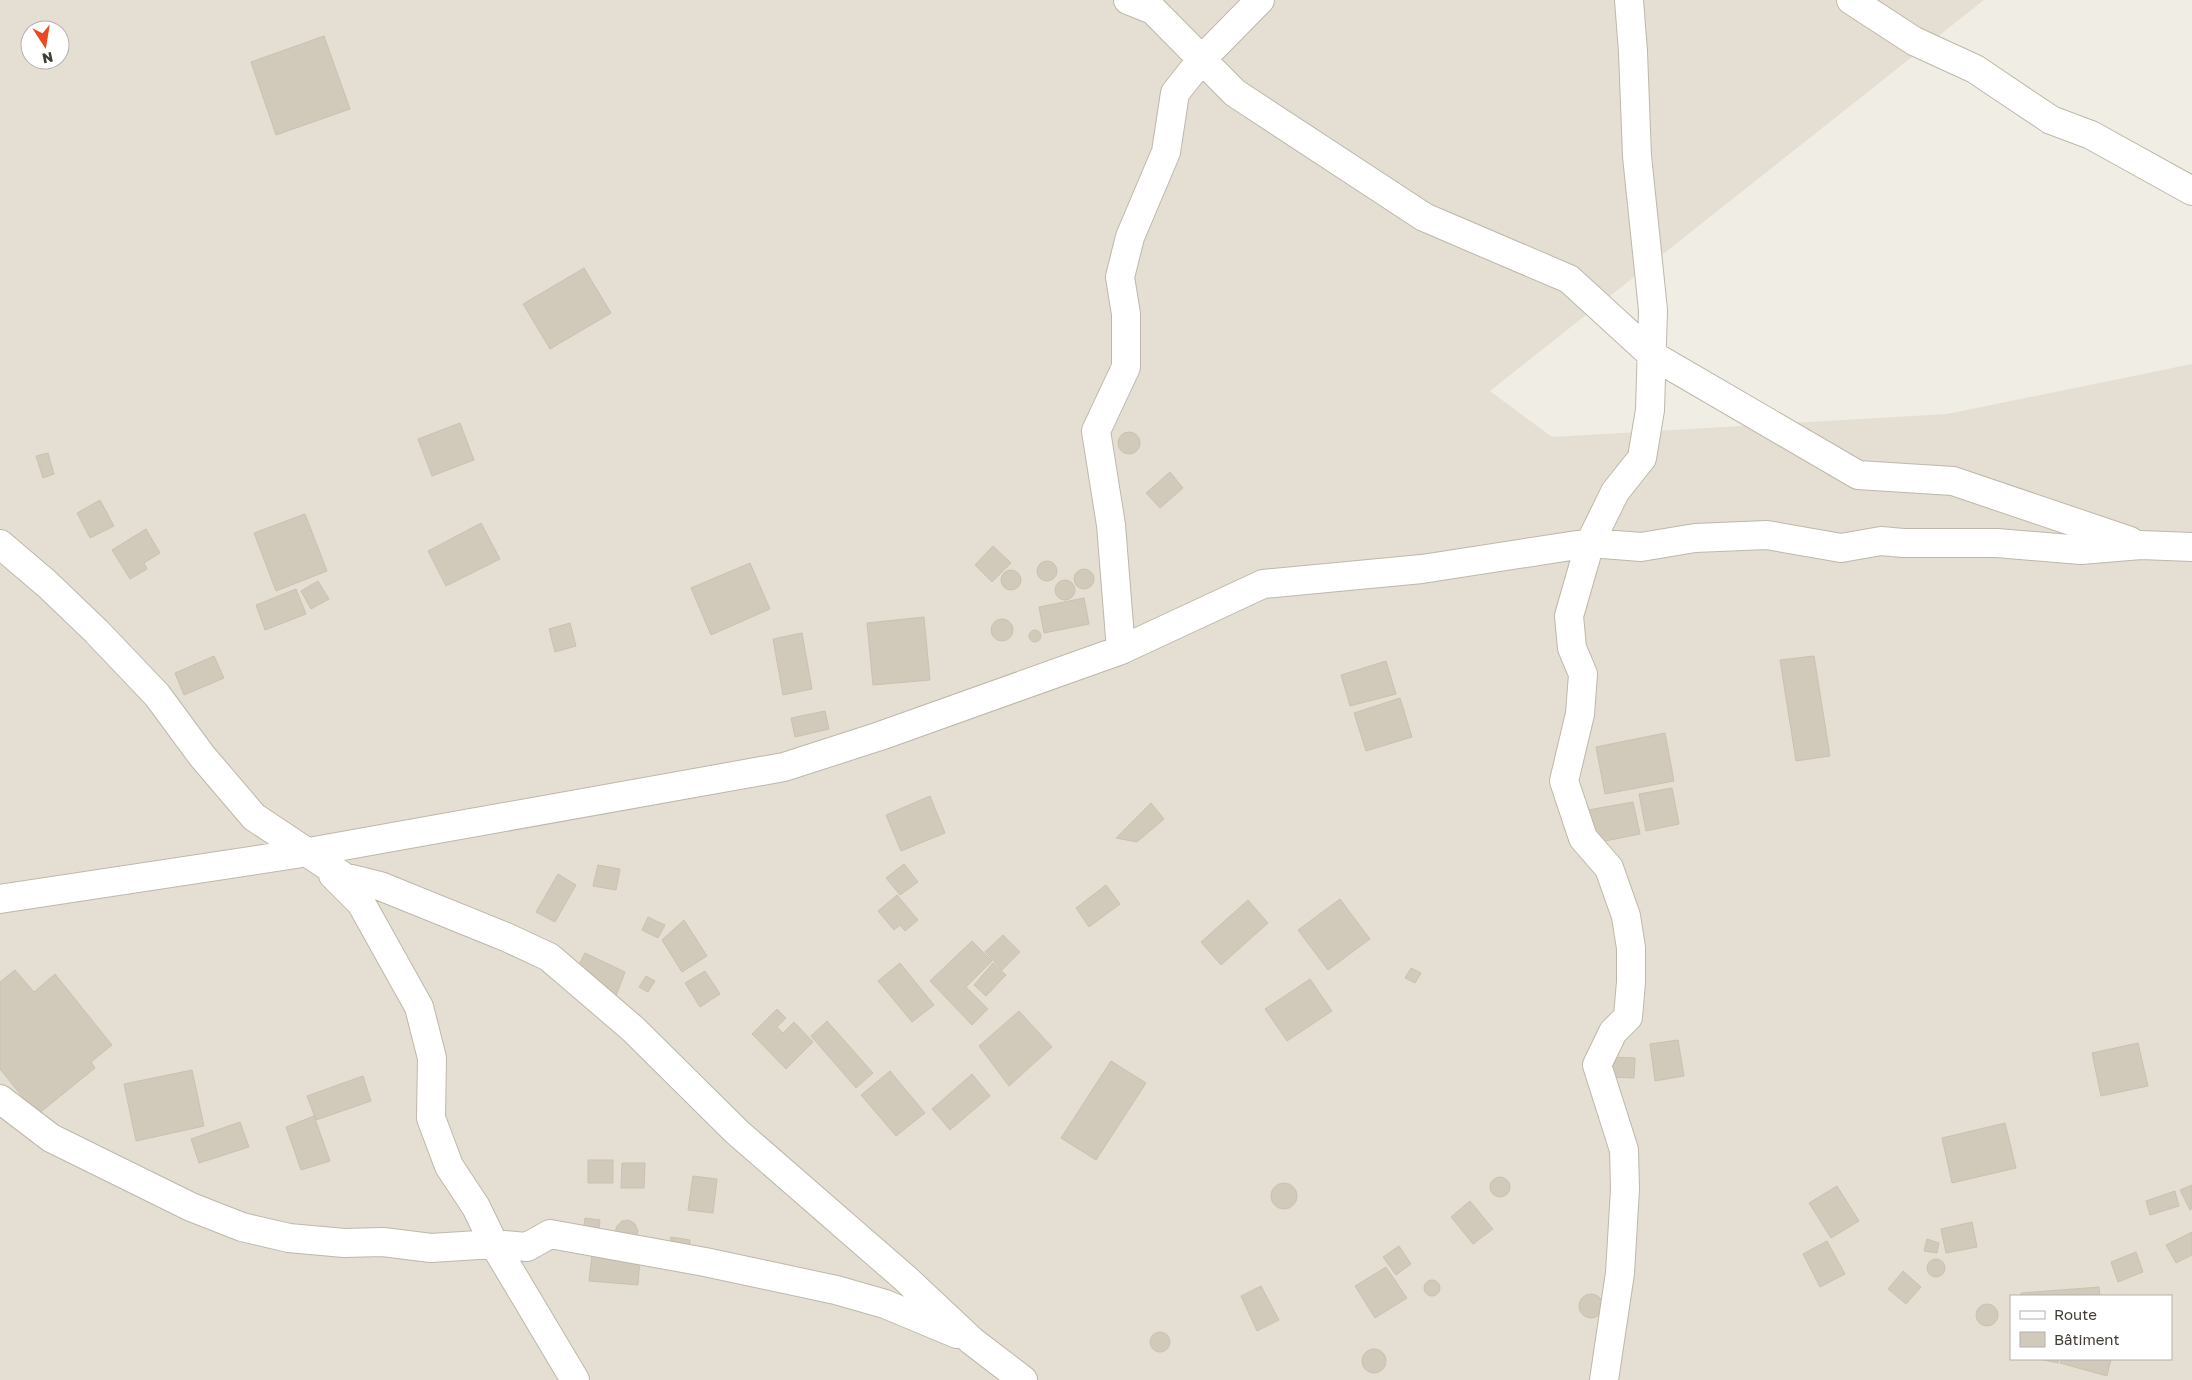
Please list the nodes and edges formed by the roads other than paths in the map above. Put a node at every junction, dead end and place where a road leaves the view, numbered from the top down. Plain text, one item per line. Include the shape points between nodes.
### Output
1 (1128, 0) edge
2 (1260, 0) edge
3 (1629, 0) edge
4 (1851, 0) edge
5 (1202, 59) junction
6 (2192, 191) edge
7 (1652, 355) junction
8 (1590, 543) junction
9 (0, 544) edge
10 (2141, 545) junction
11 (2192, 547) edge
12 (1121, 650) junction
13 (309, 852) junction
14 (0, 899) edge
15 (0, 1099) edge
16 (494, 1244) junction
17 (972, 1341) junction
18 (575, 1380) edge
19 (1023, 1380) edge
20 (1604, 1380) edge

1 - 5 street via 1153,10
2 - 5 street
3 - 7 street via 1637,156 1653,310
4 - 6 street via 1914,41 1975,70 2051,120 2091,135
5 - 7 street via 1235,93 1424,217 1569,279
5 - 12 street via 1175,93 1166,152 1130,237 1120,277 1126,314 1126,367 1096,431 1112,525
7 - 8 street via 1650,410 1642,458 1616,492
7 - 10 street via 1858,475 1953,480
8 - 10 street via 1641,547 1695,538 1766,535 1841,548 1881,541 1997,543 2081,550
8 - 12 street via 1422,569 1263,584
8 - 20 street via 1569,616 1572,648 1583,674 1580,714 1564,781 1583,838 1609,868 1626,916 1631,948 1628,1017 1612,1032 1597,1065 1624,1150 1625,1189 1620,1273
9 - 13 street via 61,597 157,695 202,756 254,817
10 - 11 street
12 - 13 street via 784,767
13 - 14 street
13 - 16 street via 361,903 419,1007 432,1058 431,1118 449,1166 476,1207
13 - 17 street via 344,877 380,886 550,957 633,1029 737,1132 906,1278
15 - 16 street via 51,1138 191,1207 242,1227 290,1238 344,1244 383,1242 431,1248
16 - 17 street via 526,1247 550,1234 706,1262 885,1304
16 - 18 street
17 - 19 street

